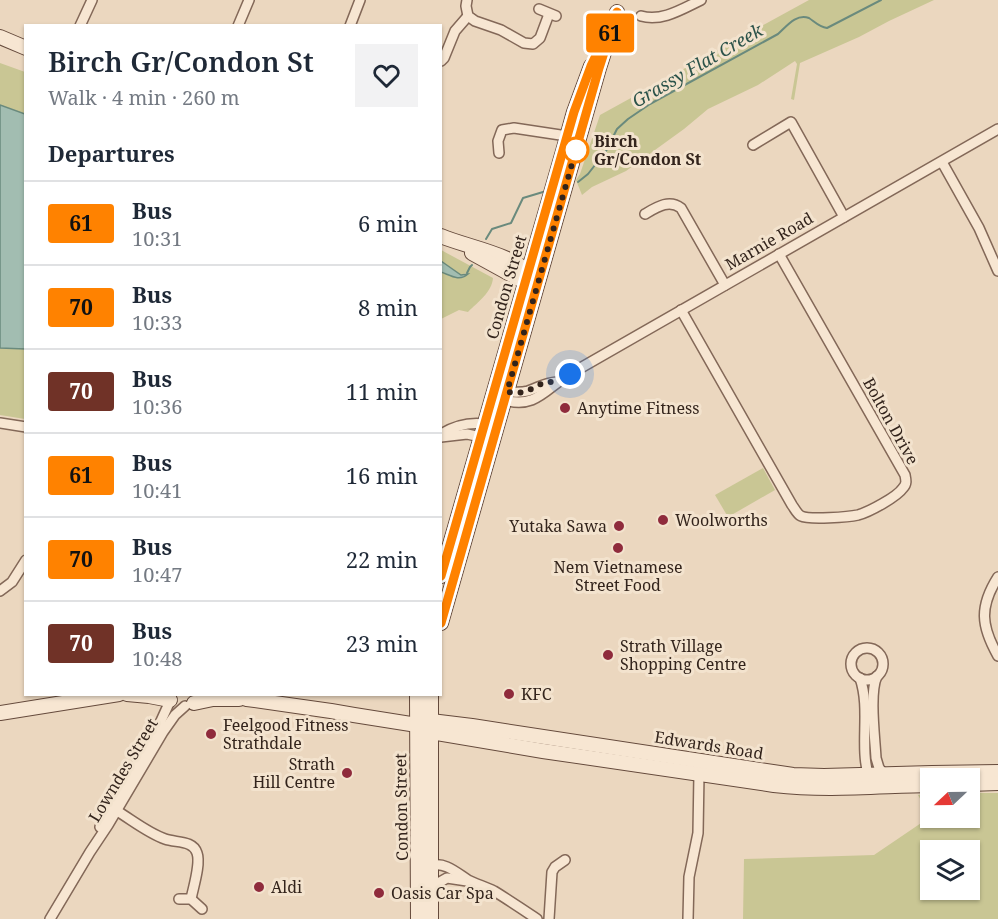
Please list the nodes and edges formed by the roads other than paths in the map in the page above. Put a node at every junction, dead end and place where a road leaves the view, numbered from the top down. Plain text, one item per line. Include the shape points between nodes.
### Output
1 (92, 0) edge
2 (249, 0) edge
3 (360, 0) edge
4 (467, 0) edge
5 (695, 1) edge
6 (620, 6) edge
7 (539, 9) dead end
8 (468, 16) junction
9 (641, 16) dead end
10 (81, 24) edge
11 (239, 24) edge
12 (351, 24) edge
13 (0, 37) edge
14 (24, 47) edge
15 (442, 60) edge
16 (998, 129) edge
17 (567, 136) junction
18 (753, 145) dead end
19 (499, 153) dead end
20 (942, 162) junction
21 (645, 214) dead end
22 (844, 217) junction
23 (444, 237) edge
24 (779, 254) junction
25 (998, 272) edge
26 (530, 281) junction
27 (726, 285) junction
28 (681, 310) junction
29 (499, 396) junction
30 (0, 423) edge
31 (24, 427) edge
32 (483, 430) junction
33 (442, 435) edge
34 (24, 563) edge
35 (442, 573) edge
36 (998, 577) edge
37 (0, 591) edge
38 (442, 619) edge
39 (998, 656) edge
40 (877, 676) junction
41 (860, 678) junction
42 (106, 696) edge
43 (149, 696) edge
44 (237, 696) edge
45 (417, 696) edge
46 (431, 696) edge
47 (170, 698) edge
48 (247, 699) junction
49 (192, 701) edge
50 (0, 713) edge
51 (417, 725) junction
52 (431, 727) junction
53 (471, 738) junction
54 (431, 754) junction
55 (998, 772) edge
56 (699, 774) junction
57 (867, 774) junction
58 (884, 774) junction
59 (998, 783) edge
60 (980, 784) edge
61 (920, 785) edge
62 (876, 787) junction
63 (117, 811) junction
64 (90, 852) junction
65 (565, 860) dead end
66 (430, 866) junction
67 (470, 881) junction
68 (431, 887) junction
69 (179, 899) dead end
70 (191, 900) junction
71 (202, 909) dead end
72 (418, 912) edge
73 (50, 919) edge
74 (431, 919) edge
75 (537, 919) edge
76 (549, 919) edge
77 (688, 919) edge

1 - 10 street
2 - 11 street
3 - 12 street
4 - 8 street
5 - 9 street via 669,15
6 - 17 main road, Condon Street via 591,66
6 - 26 main road, Condon Street
7 - 8 street via 553,15 533,44
8 - 15 street via 455,31
13 - 14 main road
16 - 20 street, Marnie Road
17 - 19 street via 514,128 502,130
17 - 26 main road, Condon Street
18 - 22 street via 791,122
20 - 22 street, Marnie Road
20 - 25 street via 980,228
21 - 27 street via 668,204 681,208
22 - 24 street, Marnie Road
23 - 26 main road
24 - 27 street, Marnie Road
24 - 28 street, Bolton Drive via 905,475 902,490 884,502 855,516 799,515
26 - 29 main road, Condon Street
27 - 28 street, Marnie Road
28 - 29 street, Marnie Road via 532,400 517,403
29 - 32 main road, Condon Street
29 - 38 main road, Condon Street
30 - 31 street
32 - 33 street
32 - 35 main road, Condon Street
34 - 37 street via 12,582
36 - 39 street via 984,615 986,631
40 - 41 street via 871,680
40 - 41 street via 883,667 882,658 867,649 853,658 852,667
40 - 58 street via 873,688 876,758
41 - 57 street
42 - 50 main road
43 - 47 main road
44 - 48 main road, Edwards Road
45 - 51 main road, Condon Street
46 - 52 main road, Condon Street
47 - 49 main road via 179,706
47 - 64 street, Lowndes Street
48 - 49 main road, Edwards Road
48 - 51 main road, Edwards Road
49 - 63 street, Lowndes Street via 163,732
51 - 52 main road, Edwards Road
51 - 72 main road, Condon Street
52 - 53 main road, Edwards Road
52 - 54 main road, Condon Street
52 - 57 main road, Edwards Road via 786,774
53 - 54 main road via 446,743
53 - 56 main road, Edwards Road
54 - 66 main road, Condon Street
55 - 58 main road, Edwards Road
56 - 62 main road, Edwards Road via 802,788
56 - 77 street via 698,833 688,877
57 - 58 main road, Edwards Road
57 - 62 street
59 - 60 main road
61 - 62 main road, Edwards Road
63 - 64 street, Lowndes Street
63 - 70 street via 164,838 194,847 198,863
64 - 73 street, Lowndes Street
65 - 76 street via 552,872
66 - 67 street via 442,865
66 - 68 main road, Condon Street
66 - 72 main road via 424,872
67 - 68 street via 447,878
67 - 75 street
68 - 74 main road, Condon Street
69 - 70 street
70 - 71 street

